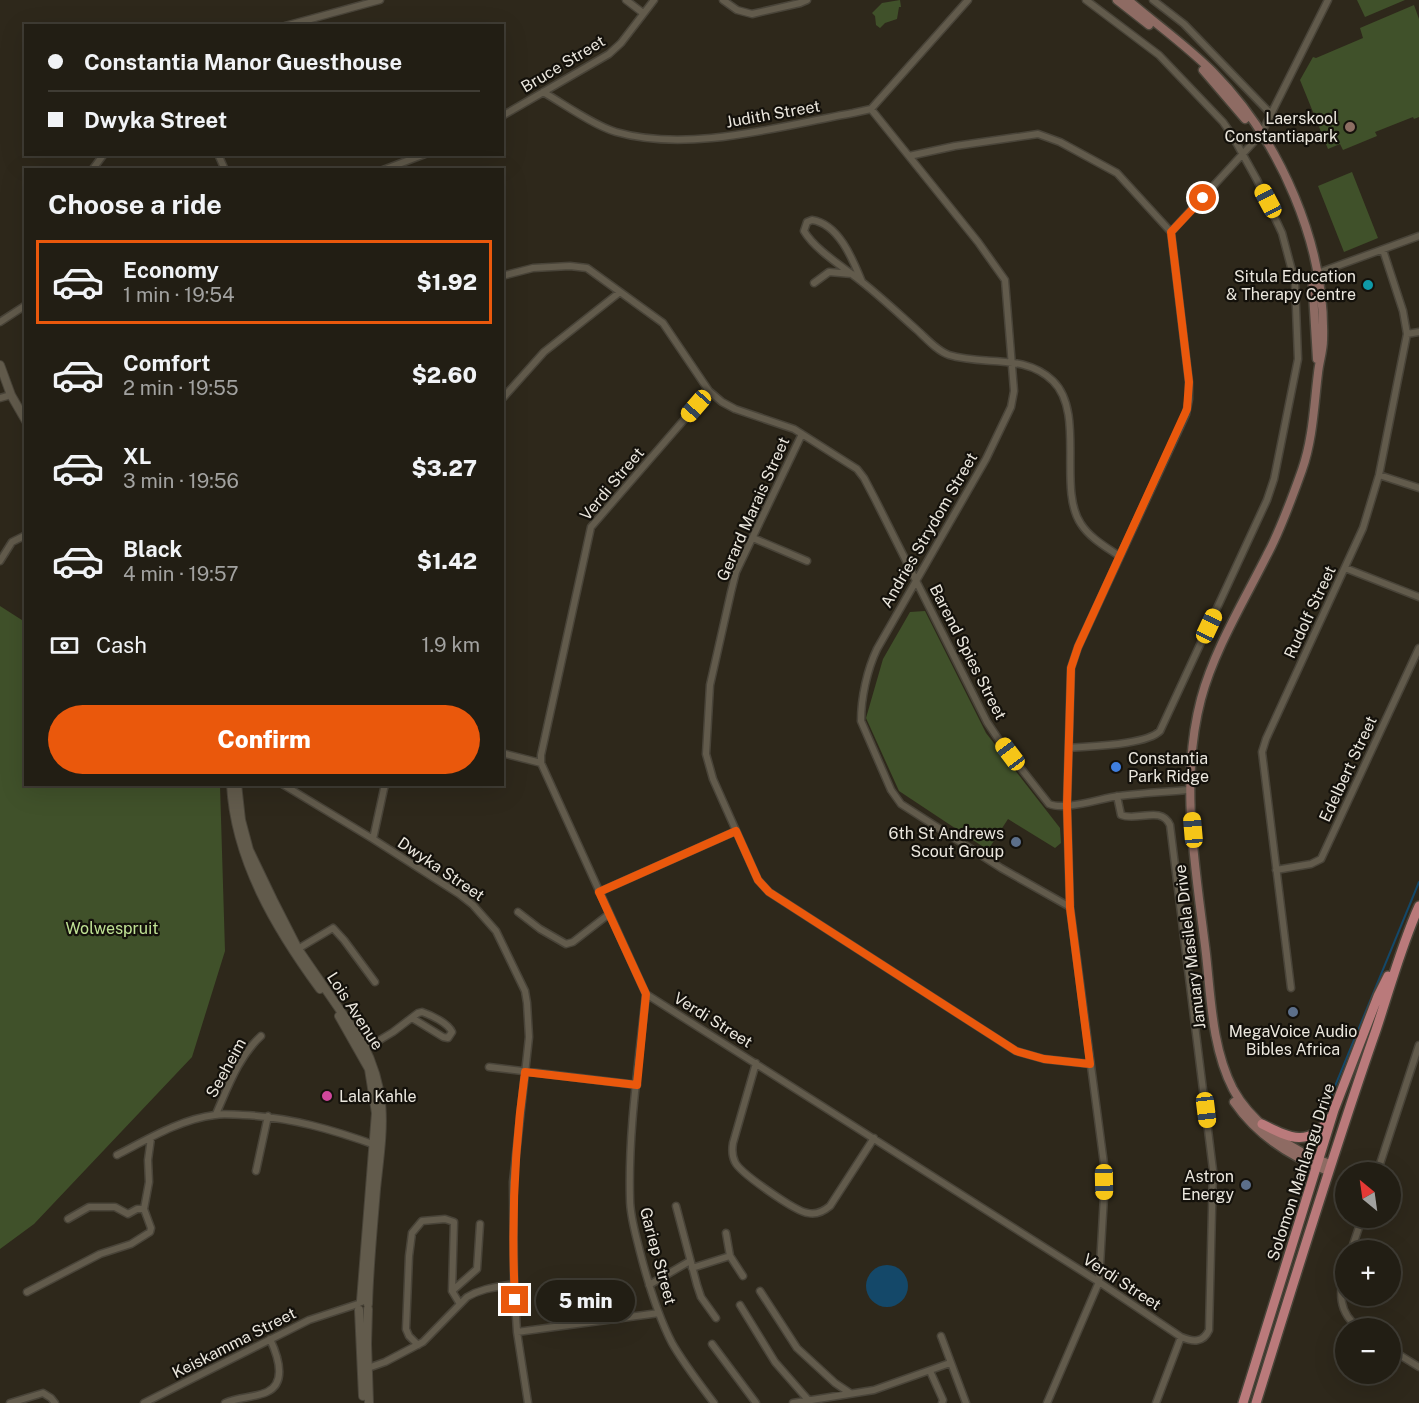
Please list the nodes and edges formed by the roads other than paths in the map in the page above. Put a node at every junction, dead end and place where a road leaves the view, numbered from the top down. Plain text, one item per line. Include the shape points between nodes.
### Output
1 (380, 0) edge
2 (626, 0) edge
3 (654, 0) edge
4 (723, 0) edge
5 (807, 0) edge
6 (968, 0) edge
7 (1086, 0) edge
8 (1117, 0) edge
9 (1128, 0) edge
10 (1153, 0) edge
11 (1328, 0) edge
12 (643, 14) junction
13 (292, 24) edge
14 (543, 92) junction
15 (871, 108) junction
16 (504, 115) edge
17 (1272, 115) junction
18 (1259, 136) junction
19 (1243, 154) junction
20 (420, 156) edge
21 (909, 156) junction
22 (388, 168) edge
23 (1171, 232) junction
24 (1419, 236) edge
25 (1383, 250) junction
26 (852, 274) junction
27 (1314, 274) junction
28 (504, 275) edge
29 (862, 282) junction
30 (814, 283) dead end
31 (620, 292) junction
32 (24, 306) edge
33 (0, 322) edge
34 (1419, 332) edge
35 (1407, 334) junction
36 (1013, 363) junction
37 (0, 365) edge
38 (709, 391) junction
39 (11, 395) junction
40 (504, 397) edge
41 (0, 398) edge
42 (24, 418) edge
43 (802, 434) junction
44 (1379, 475) junction
45 (1419, 488) edge
46 (24, 536) edge
47 (753, 538) junction
48 (1119, 556) junction
49 (0, 561) edge
50 (807, 561) dead end
51 (1345, 568) junction
52 (916, 580) junction
53 (1419, 597) edge
54 (1419, 648) edge
55 (1069, 748) junction
56 (504, 754) edge
57 (541, 763) junction
58 (231, 786) edge
59 (237, 786) edge
60 (286, 786) edge
61 (290, 786) edge
62 (385, 786) edge
63 (294, 790) junction
64 (1189, 790) junction
65 (1116, 796) junction
66 (1067, 805) junction
67 (736, 831) junction
68 (373, 839) junction
69 (1276, 870) junction
70 (599, 892) junction
71 (1419, 906) edge
72 (1070, 908) junction
73 (518, 912) dead end
74 (609, 914) junction
75 (296, 951) junction
76 (1399, 956) junction
77 (375, 982) dead end
78 (1291, 988) dead end
79 (646, 994) junction
80 (412, 1018) junction
81 (261, 1036) dead end
82 (1216, 1039) junction
83 (1419, 1045) edge
84 (363, 1049) junction
85 (756, 1063) junction
86 (1090, 1064) junction
87 (489, 1067) dead end
88 (525, 1072) junction
89 (637, 1085) junction
90 (1334, 1110) junction
91 (216, 1114) junction
92 (268, 1116) junction
93 (1262, 1124) junction
94 (150, 1138) junction
95 (874, 1138) junction
96 (378, 1146) junction
97 (117, 1155) dead end
98 (1381, 1162) edge
99 (1318, 1164) junction
100 (1329, 1167) junction
101 (256, 1171) dead end
102 (676, 1206) dead end
103 (144, 1209) junction
104 (68, 1219) dead end
105 (480, 1224) dead end
106 (726, 1233) dead end
107 (730, 1256) junction
108 (691, 1264) junction
109 (743, 1276) dead end
110 (1099, 1282) junction
111 (514, 1284) junction
112 (649, 1286) junction
113 (452, 1291) junction
114 (27, 1292) dead end
115 (760, 1292) dead end
116 (460, 1304) junction
117 (741, 1305) dead end
118 (362, 1306) junction
119 (659, 1313) junction
120 (716, 1318) dead end
121 (517, 1332) junction
122 (941, 1336) dead end
123 (1181, 1337) junction
124 (270, 1339) junction
125 (712, 1344) dead end
126 (418, 1345) junction
127 (1401, 1355) edge
128 (950, 1363) junction
129 (1419, 1367) edge
130 (364, 1369) junction
131 (930, 1371) junction
132 (851, 1393) junction
133 (810, 1402) edge
134 (10, 1403) edge
135 (55, 1403) edge
136 (144, 1403) edge
137 (225, 1403) edge
138 (364, 1403) edge
139 (369, 1403) edge
140 (528, 1403) edge
141 (714, 1403) edge
142 (756, 1403) edge
143 (793, 1403) edge
144 (942, 1403) edge
145 (966, 1403) edge
146 (1047, 1403) edge
147 (1156, 1403) edge
148 (1243, 1403) edge
149 (1256, 1403) edge

1 - 13 street
2 - 12 street
3 - 12 street, Bruce Street
4 - 5 street via 736,10 752,14
6 - 15 street
7 - 19 street via 1159,55 1223,122
8 - 18 main road, January Masilela Drive via 1202,69
9 - 18 main road, January Masilela Drive via 1214,73 1240,104
10 - 17 street via 1184,24
11 - 17 street
12 - 14 street, Bruce Street via 609,54
14 - 15 street, Judith Street via 613,131 660,138 722,136
14 - 16 street, Bruce Street
15 - 21 street, Andries Strydom Street
17 - 18 street
18 - 19 street
18 - 27 main road, January Masilela Drive via 1275,155 1301,212 1313,251
19 - 23 street
19 - 55 street via 1277,219 1295,282 1297,370 1274,479 1160,731 1143,740
20 - 22 street
21 - 23 street via 1023,135 1046,135 1117,173
21 - 36 street, Andries Strydom Street via 1005,280
23 - 48 street via 1189,399 1186,414
24 - 25 street
25 - 27 street
25 - 35 street, Rudolf Street
26 - 29 street
26 - 29 street via 806,235 807,222 819,222 843,243
26 - 30 street via 829,272
27 - 64 main road, January Masilela Drive via 1323,346 1303,468 1270,550 1239,609 1202,696 1194,730
28 - 31 street, Barend Spies Street via 533,268 581,267 593,271
29 - 36 street via 945,353
31 - 38 street, Barend Spies Street via 666,327
31 - 40 street via 544,352
32 - 33 street
34 - 35 street
35 - 44 street, Rudolf Street
36 - 48 street via 1040,370 1062,392 1076,516 1095,539
36 - 52 street, Andries Strydom Street via 1011,407
37 - 39 street
38 - 43 street, Barend Spies Street via 728,406
38 - 57 street, Verdi Street via 591,527
39 - 41 street
39 - 42 street
43 - 47 street, Gerard Marais Street
43 - 52 street, Barend Spies Street via 861,473
44 - 45 street
44 - 51 street, Rudolf Street via 1367,518
46 - 49 street via 12,542
47 - 50 street
47 - 67 street, Gerard Marais Street via 731,592 711,686 706,732 710,772
48 - 55 street via 1071,668
51 - 53 street
51 - 69 street, Rudolf Street via 1264,745 1262,759
52 - 66 street, Barend Spies Street via 995,735 1045,801 1054,806
52 - 72 street, Andries Strydom Street via 874,655 861,711 863,729 891,790 901,804
54 - 69 street, Edelbert Street via 1321,859
55 - 66 street
56 - 57 street
57 - 70 street
58 - 75 street, Lois Avenue via 235,823 254,879
59 - 75 street, Lois Avenue via 249,850
60 - 63 street, Dwyka Street
61 - 63 street, Dwyka Street
62 - 68 street
63 - 68 street, Dwyka Street
64 - 65 street
64 - 82 main road, January Masilela Drive
65 - 66 street
65 - 123 street, January Masilela Drive via 1122,815 1127,818 1160,815 1170,825 1208,1128 1213,1170 1209,1330 1200,1340
66 - 72 street
67 - 70 street
67 - 86 street, Gerard Marais Street via 758,880 769,892 1016,1051 1044,1059
68 - 88 street, Dwyka Street via 459,894 496,931 528,1003
69 - 78 street, Rudolf Street
70 - 74 street
71 - 76 main road, Solomon Mahlangu Drive
72 - 86 street
73 - 74 street via 566,944
74 - 79 street
75 - 77 street via 335,929
75 - 84 street, Lois Avenue
76 - 90 main road, Solomon Mahlangu Drive via 1378,996
76 - 100 main road, Solomon Mahlangu Drive
79 - 85 street, Verdi Street
79 - 89 street, Gariep Street
80 - 80 street via 427,1013 451,1028 450,1036 442,1037
80 - 84 street
81 - 91 street, Seeheim via 237,1069
82 - 93 main road, January Masilela Drive via 1234,1091
82 - 99 main road, January Masilela Drive via 1217,1062 1241,1111 1278,1145
83 - 98 street
84 - 96 street, Lois Avenue via 377,1076 382,1105
85 - 95 street, Verdi Street
85 - 95 street via 733,1143 735,1163 744,1174 799,1210 811,1214 830,1206
86 - 110 street via 1104,1173
87 - 88 street
88 - 89 street
88 - 111 street, Dwyka Street via 513,1182
89 - 112 street, Gariep Street via 630,1200
90 - 93 main road via 1321,1130 1305,1138 1287,1136
90 - 99 main road, Solomon Mahlangu Drive
91 - 92 street
91 - 94 street
92 - 96 street via 322,1127
92 - 101 street
93 - 99 main road, January Masilela Drive
94 - 97 street
94 - 103 street
95 - 110 street, Verdi Street
96 - 118 street, Lois Avenue via 374,1220
99 - 100 main road, January Masilela Drive
99 - 148 main road, Solomon Mahlangu Drive
100 - 149 main road, Solomon Mahlangu Drive
102 - 108 street
103 - 104 street via 128,1214 114,1206 89,1207
103 - 114 street via 150,1232
105 - 113 street via 477,1269
106 - 107 street
107 - 108 street
107 - 109 street
108 - 112 street
108 - 120 street via 701,1297
110 - 123 street, Verdi Street
110 - 146 street
111 - 116 street via 483,1289
111 - 121 street, Dwyka Street
112 - 119 street, Gariep Street
113 - 116 street
113 - 126 street via 454,1222 422,1221 412,1233 406,1329
115 - 132 street via 797,1348
116 - 126 street
117 - 133 street via 775,1362
118 - 124 street, Keiskamma Street via 309,1320
118 - 130 street, Lois Avenue
119 - 121 street
119 - 141 street, Gariep Street via 678,1352
121 - 140 street, Dwyka Street
122 - 128 street
123 - 147 street
124 - 136 street, Keiskamma Street
124 - 137 street via 280,1364 275,1385 268,1392
125 - 142 street
126 - 130 street
127 - 129 street
128 - 131 street
128 - 145 street
130 - 138 street, Lois Avenue
130 - 139 street, Lois Avenue
131 - 132 street via 874,1390
131 - 144 street
132 - 133 street
133 - 143 street
134 - 135 street via 39,1393

